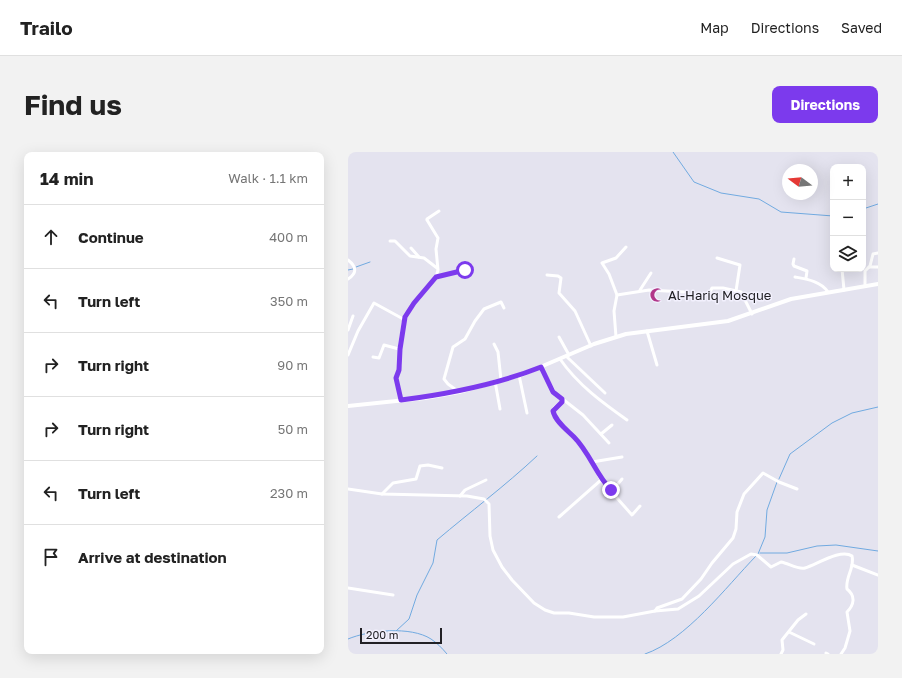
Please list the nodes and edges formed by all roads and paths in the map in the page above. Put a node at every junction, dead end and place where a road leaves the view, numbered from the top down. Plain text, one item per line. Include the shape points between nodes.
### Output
1 (440, 211) dead end
2 (390, 241) dead end
3 (626, 247) dead end
4 (411, 248) dead end
5 (878, 253) edge
6 (419, 257) junction
7 (717, 258) dead end
8 (348, 260) edge
9 (794, 260) dead end
10 (869, 267) junction
11 (878, 267) edge
12 (438, 270) junction
13 (465, 270) dead end
14 (842, 272) edge
15 (651, 273) dead end
16 (548, 275) dead end
17 (436, 277) junction
18 (795, 277) dead end
19 (806, 278) junction
20 (348, 279) edge
21 (878, 284) edge
22 (865, 286) junction
23 (640, 290) junction
24 (844, 290) junction
25 (736, 291) junction
26 (684, 292) dead end
27 (828, 292) junction
28 (709, 294) dead end
29 (617, 295) junction
30 (504, 308) dead end
31 (752, 314) junction
32 (353, 316) dead end
33 (404, 320) junction
34 (348, 330) edge
35 (648, 331) junction
36 (559, 337) dead end
37 (616, 337) junction
38 (348, 344) edge
39 (494, 344) dead end
40 (353, 346) junction
41 (591, 346) junction
42 (400, 349) junction
43 (348, 356) edge
44 (568, 356) junction
45 (373, 357) dead end
46 (560, 360) junction
47 (658, 365) dead end
48 (541, 367) junction
49 (519, 375) junction
50 (501, 380) junction
51 (495, 381) junction
52 (459, 392) junction
53 (605, 393) dead end
54 (562, 399) junction
55 (401, 400) junction
56 (348, 406) edge
57 (500, 409) dead end
58 (527, 413) dead end
59 (627, 420) dead end
60 (612, 425) dead end
61 (601, 434) junction
62 (609, 443) dead end
63 (622, 457) dead end
64 (592, 462) junction
65 (442, 468) dead end
66 (486, 480) dead end
67 (601, 480) junction
68 (622, 480) dead end
69 (348, 489) edge
70 (797, 489) dead end
71 (612, 492) junction
72 (382, 494) junction
73 (460, 496) junction
74 (640, 506) dead end
75 (559, 517) dead end
76 (852, 565) junction
77 (878, 575) edge
78 (348, 588) edge
79 (394, 595) dead end
80 (655, 611) junction
81 (806, 614) dead end
82 (789, 632) junction
83 (814, 644) dead end
84 (781, 654) edge
85 (841, 654) edge

1 - 12 street via 427,219 438,238
2 - 6 street via 395,241 412,257
3 - 29 street via 616,258 602,263
4 - 6 street
5 - 10 street via 873,254
6 - 12 street
7 - 25 street via 740,265
8 - 20 street via 356,269 354,275
9 - 19 street via 794,266 807,271
10 - 11 street
10 - 22 street via 866,271
12 - 17 street
13 - 17 street
14 - 24 street
15 - 23 street
16 - 41 street via 561,278 559,293 575,312
17 - 33 street via 414,303
18 - 19 street
19 - 27 street
21 - 22 street
22 - 24 street
23 - 26 street
23 - 29 street
24 - 27 street
25 - 28 street via 712,288
25 - 31 street via 741,292
27 - 31 street via 781,301
29 - 37 street via 614,311
30 - 52 street via 501,302 484,309 465,339 453,347 444,376 448,384
31 - 35 street via 728,321
32 - 34 street
33 - 40 street via 374,303 358,331
33 - 42 street
35 - 37 street
35 - 47 street
36 - 44 street
37 - 41 street
38 - 40 street
39 - 50 street via 497,347
40 - 43 street
41 - 44 street
42 - 45 street via 384,345 379,358
42 - 55 street via 400,365 396,378
44 - 46 street
44 - 53 street
46 - 48 street
46 - 59 street via 595,397
48 - 49 street
48 - 54 street via 553,392
49 - 50 street
49 - 58 street
50 - 51 street
51 - 52 street
51 - 57 street
52 - 55 street
54 - 61 street
54 - 64 street via 554,408 554,414
55 - 56 street
60 - 61 street
61 - 62 street
63 - 64 street
64 - 67 street
65 - 72 street via 420,466 416,479 393,483
66 - 73 street
67 - 71 street
67 - 75 street
68 - 71 street
69 - 72 street
70 - 80 street via 763,473 744,494 737,512 733,538 701,579 682,599
71 - 74 street via 632,515
72 - 73 street
73 - 80 street via 488,502 489,530 496,556 512,580 534,603 545,610 594,617 623,617
76 - 77 street
76 - 80 street via 852,556 847,553 802,569 781,562 771,567 757,555 751,554 733,564 700,596 690,602 678,609
76 - 85 street via 846,585 853,597 846,616 850,630
78 - 79 street
81 - 82 street
82 - 83 street
82 - 84 street via 782,640

